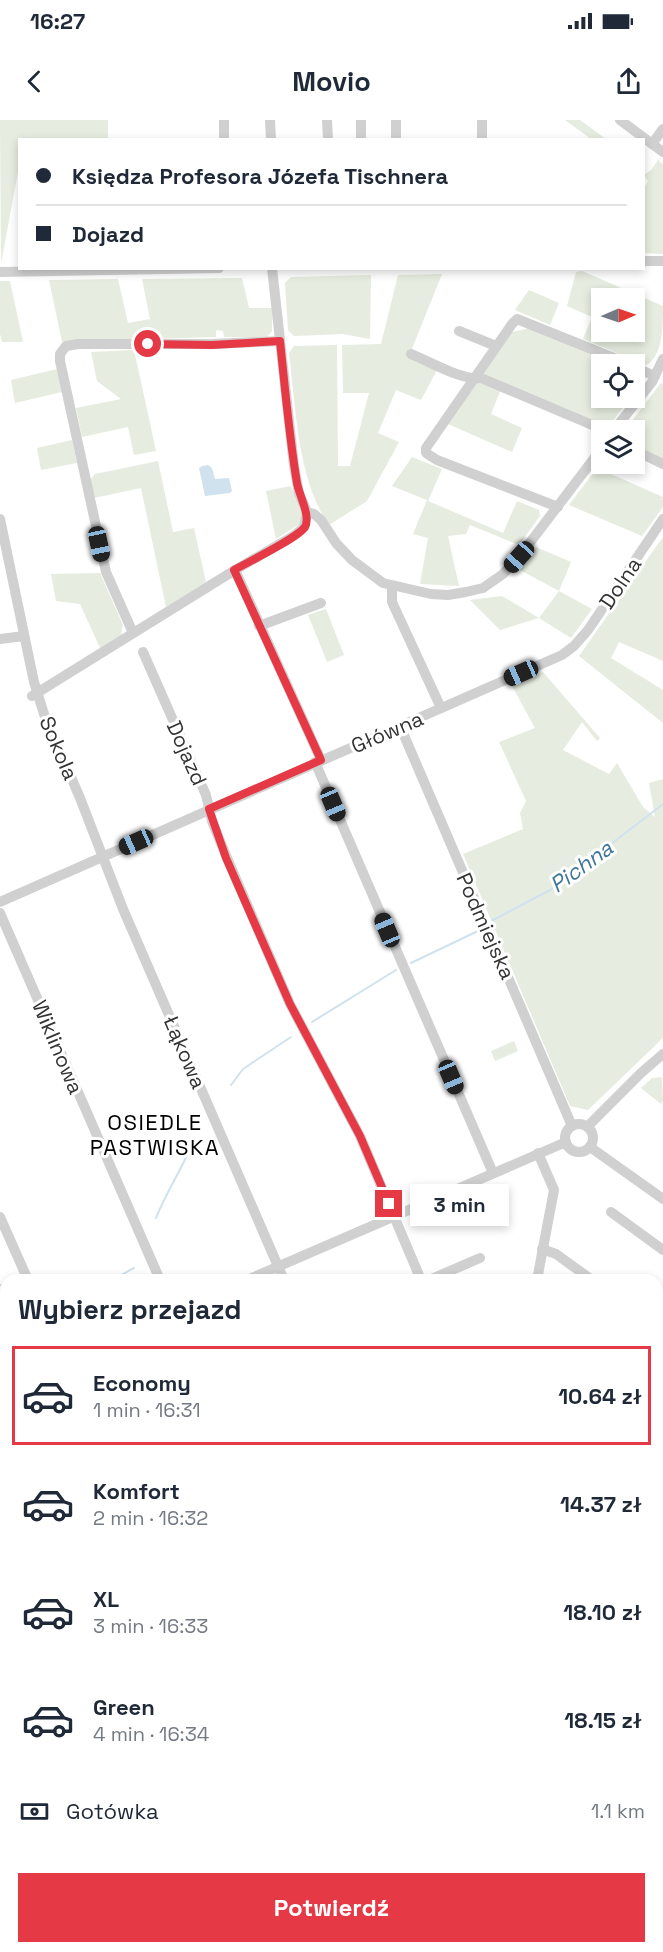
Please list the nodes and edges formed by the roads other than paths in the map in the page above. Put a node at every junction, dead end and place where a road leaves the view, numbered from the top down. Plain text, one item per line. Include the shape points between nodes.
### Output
1 (224, 120) edge
2 (270, 120) edge
3 (327, 120) edge
4 (361, 120) edge
5 (396, 120) edge
6 (482, 120) edge
7 (620, 120) edge
8 (663, 129) edge
9 (224, 138) edge
10 (271, 138) edge
11 (328, 138) edge
12 (361, 138) edge
13 (396, 138) edge
14 (482, 138) edge
15 (644, 138) edge
16 (645, 139) edge
17 (652, 144) junction
18 (663, 152) edge
19 (645, 261) edge
20 (663, 261) edge
21 (110, 270) edge
22 (272, 270) edge
23 (0, 272) edge
24 (459, 331) dead end
25 (280, 341) junction
26 (496, 346) junction
27 (411, 354) dead end
28 (604, 354) edge
29 (663, 359) edge
30 (645, 372) edge
31 (655, 376) junction
32 (474, 379) junction
33 (622, 420) edge
34 (591, 425) edge
35 (645, 455) edge
36 (591, 463) edge
37 (663, 464) edge
38 (558, 507) junction
39 (307, 512) junction
40 (0, 519) edge
41 (663, 519) edge
42 (234, 570) junction
43 (392, 587) junction
44 (321, 603) dead end
45 (260, 626) junction
46 (134, 633) junction
47 (24, 636) junction
48 (0, 639) edge
49 (574, 646) joint
50 (143, 652) dead end
51 (34, 694) junction
52 (441, 708) junction
53 (399, 726) junction
54 (318, 761) junction
55 (209, 809) junction
56 (102, 857) junction
57 (0, 902) edge
58 (0, 913) edge
59 (663, 1054) edge
60 (653, 1062) junction
61 (663, 1069) edge
62 (572, 1125) junction
63 (588, 1126) junction
64 (566, 1142) junction
65 (590, 1147) junction
66 (538, 1153) junction
67 (493, 1173) junction
68 (663, 1199) edge
69 (611, 1212) dead end
70 (394, 1216) junction
71 (0, 1217) edge
72 (542, 1249) junction
73 (663, 1250) edge
74 (480, 1258) dead end
75 (278, 1266) junction
76 (25, 1274) edge
77 (157, 1274) edge
78 (260, 1274) edge
79 (281, 1274) edge
80 (418, 1274) edge
81 (443, 1274) edge
82 (538, 1274) edge
83 (584, 1274) edge

1 - 9 street
2 - 10 street
3 - 11 street
4 - 12 street
5 - 13 street
6 - 14 street
7 - 15 street
8 - 17 street
16 - 17 street
17 - 18 street
19 - 20 street
21 - 23 street
22 - 25 street
24 - 26 street
25 - 39 street via 294,466
25 - 46 street via 78,344 62,350 60,361 106,572
26 - 28 street via 517,319
26 - 32 street
27 - 32 street
29 - 31 street
30 - 31 street
31 - 33 street
32 - 34 street via 481,378
32 - 38 street via 426,453
35 - 37 street
36 - 38 street
38 - 43 street via 503,574 483,588 448,595
39 - 42 street via 304,527 295,535
39 - 43 street via 321,520 352,560
40 - 47 street, Sokola
41 - 49 street, Dolna
42 - 45 street
42 - 46 street
43 - 52 street via 392,602
44 - 45 street
45 - 54 street
46 - 51 street
47 - 48 street
47 - 51 street, Sokola
49 - 52 street, Główna via 550,661
50 - 55 street, Dojazd
51 - 56 street, Sokola
52 - 53 street, Główna
53 - 54 street, Główna
53 - 62 street, Podmiejska
54 - 55 street, Główna
54 - 67 street
55 - 56 street, Główna
55 - 70 street, Dojazd via 226,858 290,1004 360,1136
56 - 57 street, Główna
56 - 75 street, Łąkowa
58 - 77 street, Wiklinowa
59 - 60 street
60 - 61 street
60 - 63 street
62 - 63 street
62 - 64 street
63 - 65 street via 593,1138
64 - 65 street via 578,1152
64 - 66 street
65 - 68 street
66 - 67 street
66 - 72 street via 554,1190
67 - 70 street
69 - 73 street
70 - 75 street
70 - 80 street, Dojazd
71 - 76 street
72 - 82 street
72 - 83 street
74 - 81 street
75 - 78 street
75 - 79 street, Łąkowa

